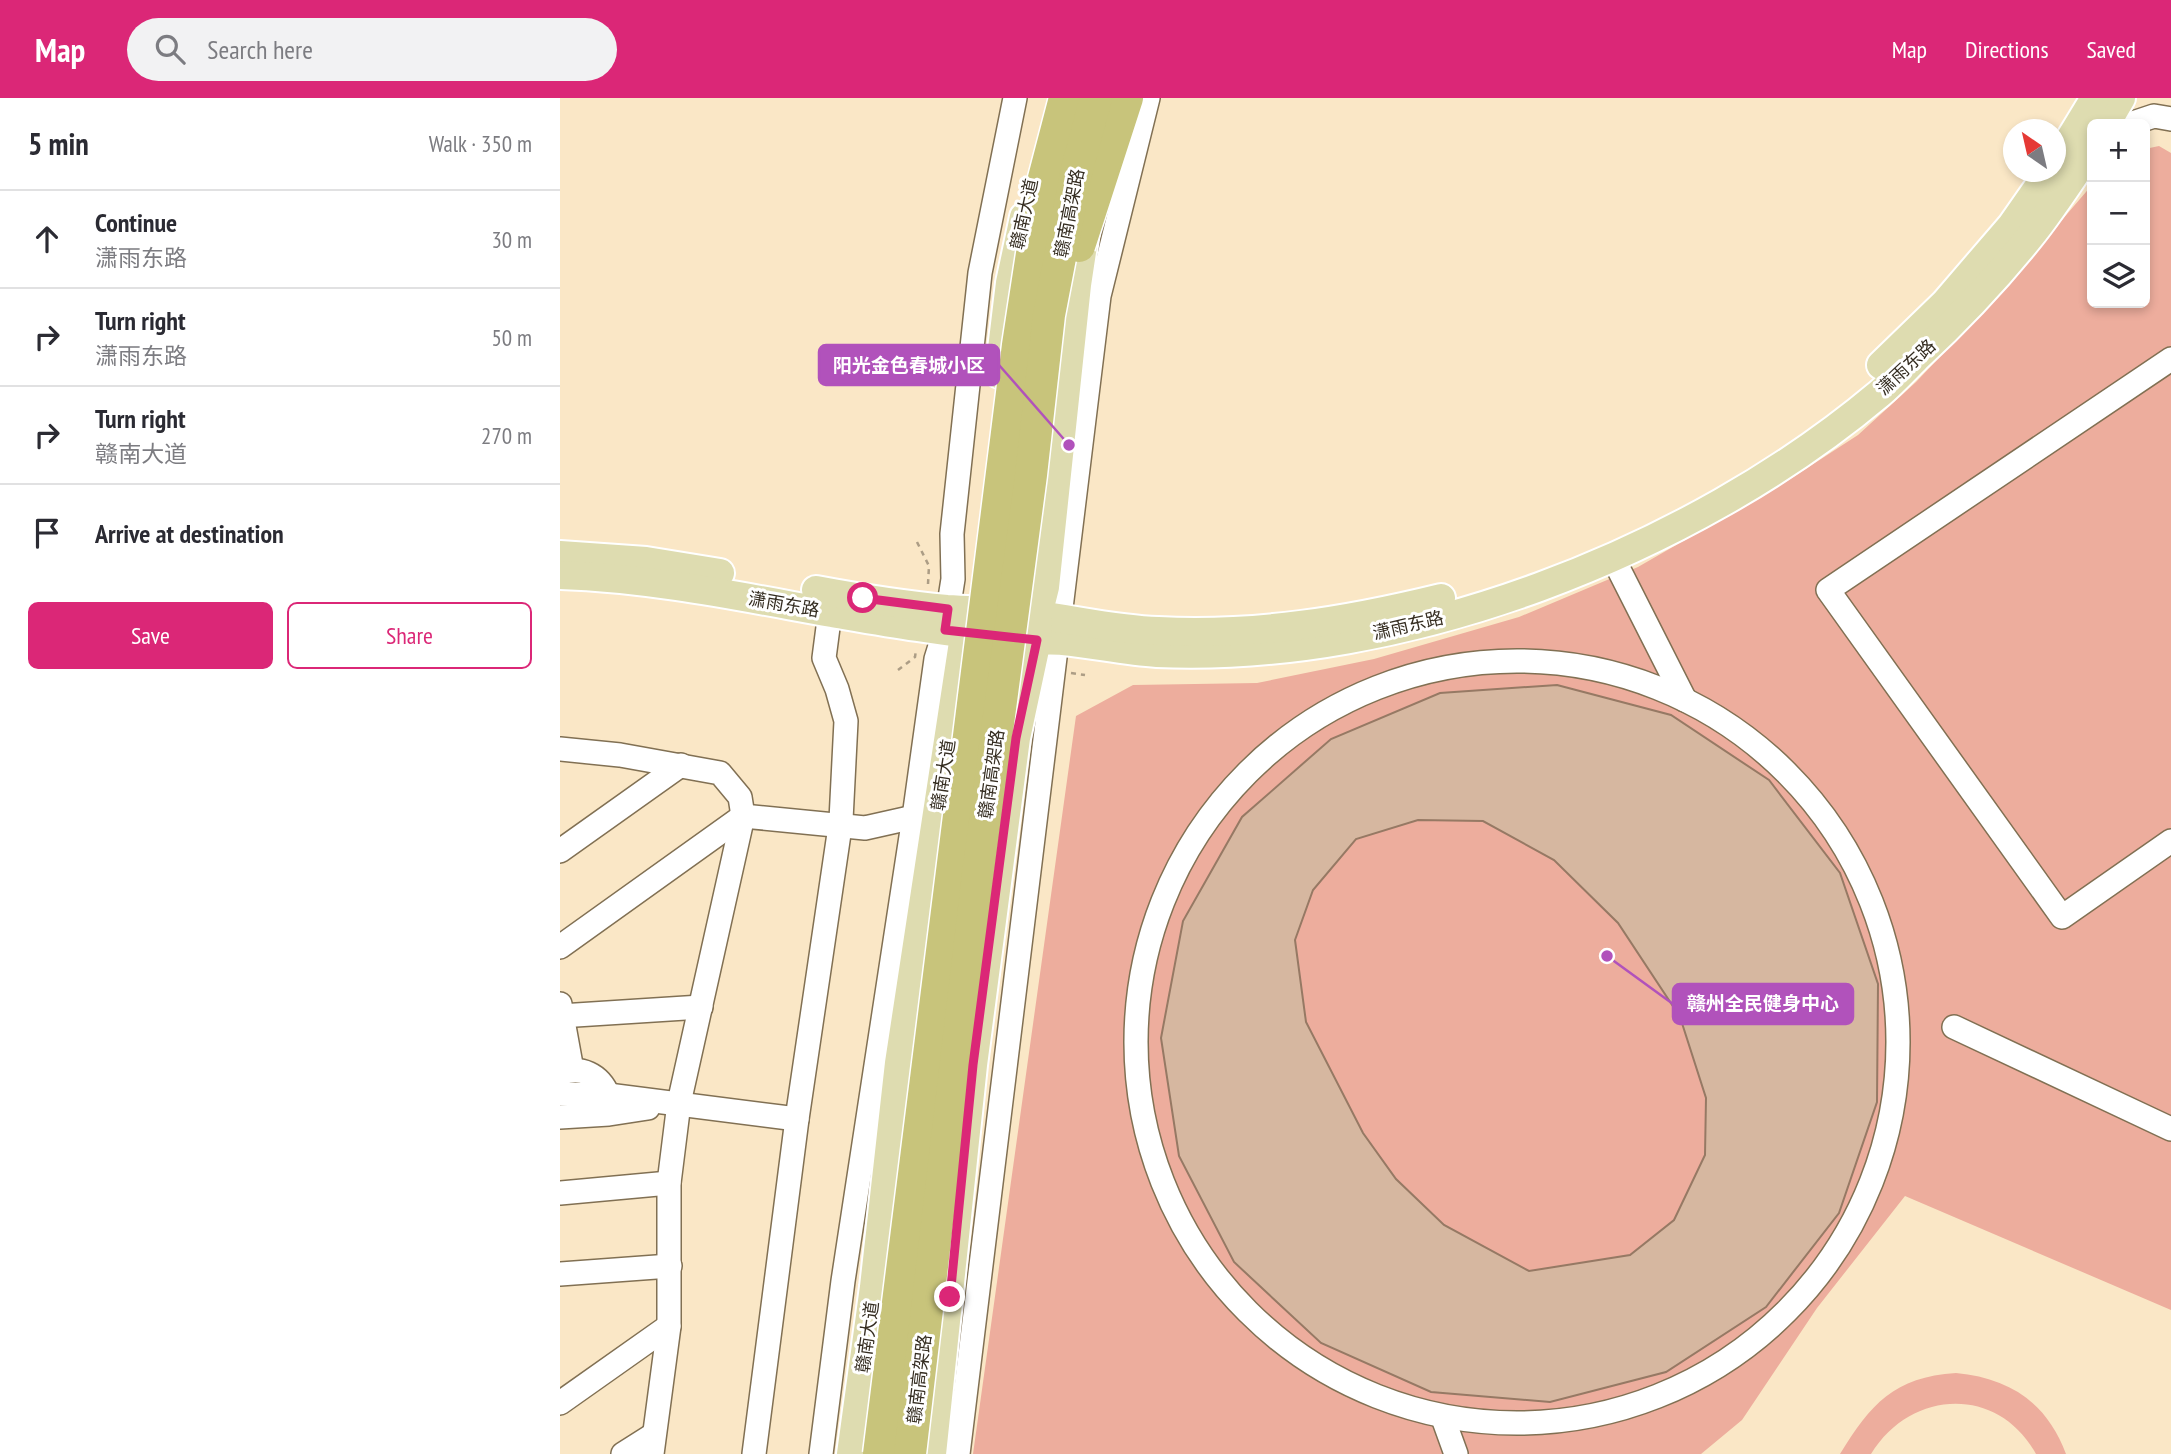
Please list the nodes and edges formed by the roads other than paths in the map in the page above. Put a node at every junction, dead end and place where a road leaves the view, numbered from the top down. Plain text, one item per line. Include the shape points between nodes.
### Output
1 (1015, 98) edge
2 (1042, 98) edge
3 (1048, 98) edge
4 (1065, 98) edge
5 (1096, 98) edge
6 (1112, 98) edge
7 (1127, 98) edge
8 (1148, 98) edge
9 (2095, 98) edge
10 (2121, 98) edge
11 (2109, 119) edge
12 (2145, 119) edge
13 (2171, 119) edge
14 (2066, 146) edge
15 (2087, 156) edge
16 (2042, 182) edge
17 (1032, 346) junction
18 (2171, 359) edge
19 (560, 555) edge
20 (1612, 556) junction
21 (560, 575) edge
22 (830, 612) junction
23 (957, 620) junction
24 (1048, 629) junction
25 (1685, 700) junction
26 (560, 749) edge
27 (681, 765) junction
28 (743, 816) junction
29 (914, 817) junction
30 (840, 827) junction
31 (2171, 841) edge
32 (560, 851) edge
33 (560, 947) edge
34 (701, 1007) junction
35 (561, 1012) edge
36 (1954, 1027) dead end
37 (566, 1072) edge
38 (560, 1094) edge
39 (608, 1095) junction
40 (679, 1103) junction
41 (560, 1117) edge
42 (797, 1119) junction
43 (2171, 1129) edge
44 (669, 1184) junction
45 (560, 1193) edge
46 (670, 1266) junction
47 (560, 1271) edge
48 (669, 1326) junction
49 (560, 1403) edge
50 (1443, 1418) junction
51 (653, 1444) edge
52 (624, 1454) edge
53 (754, 1454) edge
54 (821, 1454) edge
55 (851, 1454) edge
56 (879, 1454) edge
57 (910, 1454) edge
58 (932, 1454) edge
59 (958, 1454) edge
60 (1456, 1454) edge

1 - 23 street via 980,273 952,534
2 - 17 highway, bridge via 1025,175
3 - 23 main road, 赣南大道 via 1010,283
4 - 17 highway, 赣南高架路, bridge via 1044,181
5 - 17 highway, 赣南高架路, bridge via 1077,169 1049,315
6 - 24 main road via 1094,166 1077,285 1045,587
7 - 17 highway, bridge
8 - 24 street via 1099,296 1064,592
9 - 14 main road
10 - 11 main road
12 - 13 street
15 - 20 main road, 潇雨东路 via 2030,237 1958,319 1880,393 1748,487 1677,527
16 - 24 main road, 潇雨东路 via 1945,303 1868,377 1743,471 1604,542 1443,598 1325,623 1231,632
17 - 56 highway, 赣南高架路, bridge
17 - 57 highway, 赣南高架路, bridge via 1028,502 978,874
18 - 31 street via 1828,590 2062,917
19 - 23 main road, 潇雨东路 via 646,561
20 - 24 main road, 潇雨东路 via 1542,587 1450,615 1288,648 1154,653
20 - 25 street
21 - 22 main road, 潇雨东路 via 648,582
22 - 23 main road, 潇雨东路 via 920,628
22 - 30 street via 824,658 846,721
23 - 24 main road, 潇雨东路
23 - 29 street via 936,659
23 - 55 main road, 赣南大道
24 - 58 main road via 1016,738 975,1051
24 - 59 street
25 - 50 street via 1756,741 1816,801 1861,872 1890,952 1900,1036 1892,1120 1865,1201 1821,1273 1762,1335 1691,1382 1600,1414 1527,1424
25 - 50 street via 1664,688 1561,662 1455,664 1353,697 1264,755 1195,836 1150,933 1134,1038 1143,1117 1147,1143 1188,1240 1255,1323 1342,1383
26 - 27 street
27 - 28 street via 720,773 740,797
27 - 32 street
28 - 30 street
28 - 33 street
28 - 34 street
29 - 30 street via 865,828
29 - 54 street
30 - 42 street
34 - 35 street
34 - 40 street
35 - 37 street
36 - 43 street
37 - 39 street via 580,1070 595,1076
38 - 39 street
39 - 40 street
40 - 41 street
40 - 42 street
40 - 44 street
42 - 53 street
44 - 45 street
44 - 46 street
46 - 47 street
46 - 48 street
48 - 49 street
48 - 51 street
50 - 60 street
51 - 52 street

